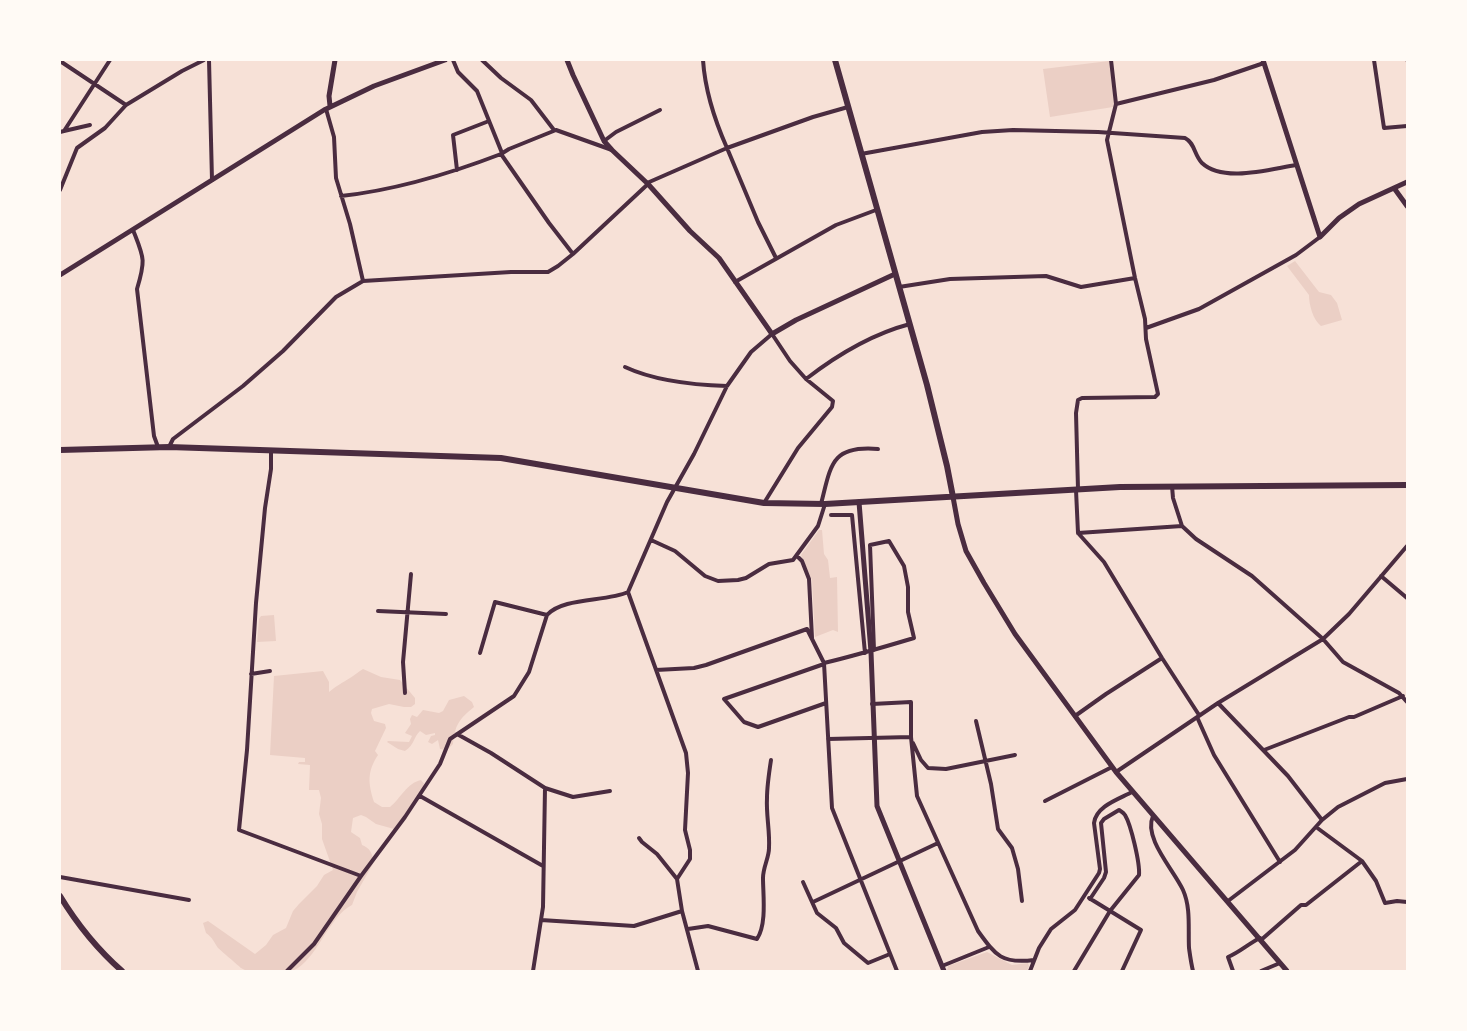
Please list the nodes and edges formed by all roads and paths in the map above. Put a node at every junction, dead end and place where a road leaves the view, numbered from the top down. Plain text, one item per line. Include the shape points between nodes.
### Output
1 (110, 60) edge
2 (204, 60) edge
3 (210, 60) edge
4 (335, 60) edge
5 (445, 60) edge
6 (453, 60) edge
7 (482, 60) edge
8 (567, 60) edge
9 (703, 60) edge
10 (835, 60) edge
11 (1111, 60) edge
12 (1374, 60) edge
13 (60, 61) edge
14 (1263, 62) edge
15 (95, 83) junction
16 (1116, 104) junction
17 (126, 105) junction
18 (848, 107) junction
19 (328, 108) junction
20 (660, 110) dead end
21 (490, 121) junction
22 (90, 125) dead end
23 (1407, 126) edge
24 (554, 130) junction
25 (62, 132) edge
26 (1110, 134) junction
27 (604, 141) junction
28 (727, 148) junction
29 (612, 150) junction
30 (502, 153) junction
31 (862, 154) junction
32 (1296, 165) junction
33 (457, 170) junction
34 (212, 180) junction
35 (1407, 182) edge
36 (648, 184) junction
37 (1394, 188) junction
38 (60, 190) edge
39 (342, 196) junction
40 (1407, 206) edge
41 (876, 210) junction
42 (132, 230) junction
43 (1320, 237) junction
44 (573, 254) junction
45 (776, 258) junction
46 (895, 274) junction
47 (60, 275) edge
48 (1135, 278) junction
49 (363, 281) junction
50 (735, 282) junction
51 (899, 287) junction
52 (910, 324) junction
53 (1146, 328) junction
54 (772, 334) junction
55 (625, 367) dead end
56 (806, 378) junction
57 (727, 386) junction
58 (158, 447) junction
59 (169, 447) junction
60 (60, 450) edge
61 (271, 450) junction
62 (878, 450) dead end
63 (1407, 485) edge
64 (1172, 486) junction
65 (675, 488) junction
66 (1077, 490) junction
67 (953, 497) junction
68 (859, 502) junction
69 (764, 503) junction
70 (823, 504) junction
71 (831, 516) dead end
72 (1182, 526) junction
73 (1078, 533) junction
74 (650, 540) junction
75 (1407, 546) edge
76 (796, 556) junction
77 (411, 574) dead end
78 (1381, 576) junction
79 (628, 592) junction
80 (1407, 598) edge
81 (378, 611) dead end
82 (409, 612) junction
83 (446, 614) dead end
84 (547, 615) junction
85 (812, 638) junction
86 (1323, 639) junction
87 (870, 652) junction
88 (480, 653) dead end
89 (1162, 658) junction
90 (824, 664) junction
91 (656, 670) junction
92 (270, 671) dead end
93 (252, 674) junction
94 (405, 693) dead end
95 (1403, 696) junction
96 (1407, 702) edge
97 (826, 703) junction
98 (1218, 703) junction
99 (872, 704) junction
100 (1075, 716) junction
101 (1198, 716) junction
102 (976, 721) dead end
103 (457, 734) junction
104 (874, 739) junction
105 (912, 739) junction
106 (828, 740) junction
107 (1264, 750) junction
108 (1015, 755) dead end
109 (771, 760) dead end
110 (985, 762) junction
111 (1114, 770) junction
112 (1407, 779) edge
113 (545, 788) junction
114 (610, 791) dead end
115 (1132, 792) junction
116 (420, 796) junction
117 (1045, 801) dead end
118 (1153, 816) junction
119 (1322, 820) junction
120 (1316, 827) junction
121 (639, 838) dead end
122 (938, 844) junction
123 (899, 862) junction
124 (1280, 862) junction
125 (1362, 862) junction
126 (543, 866) junction
127 (361, 876) junction
128 (60, 877) edge
129 (677, 879) junction
130 (860, 880) junction
131 (803, 882) dead end
132 (60, 896) edge
133 (1085, 896) junction
134 (1090, 898) junction
135 (189, 900) dead end
136 (1022, 901) dead end
137 (1228, 901) junction
138 (813, 902) junction
139 (1407, 902) edge
140 (682, 911) junction
141 (1110, 911) junction
142 (541, 920) junction
143 (688, 929) junction
144 (1260, 939) junction
145 (990, 948) junction
146 (890, 954) junction
147 (1034, 960) junction
148 (1280, 964) junction
149 (943, 968) edge
150 (122, 971) edge
151 (287, 971) edge
152 (533, 971) edge
153 (698, 971) edge
154 (897, 971) edge
155 (1030, 971) edge
156 (1074, 971) edge
157 (1122, 971) edge
158 (1193, 971) edge
159 (1233, 971) edge
160 (1261, 971) edge
161 (1287, 971) edge

1 - 15 street
2 - 17 street
3 - 34 street
4 - 19 street
5 - 19 street via 374,86
6 - 21 street via 458,72 477,91
7 - 24 street via 531,100
8 - 27 street
9 - 28 street via 712,104
10 - 18 main road
11 - 16 street
12 - 23 street via 1384,128
13 - 15 street
14 - 16 street via 1214,80
14 - 32 street
15 - 17 street
15 - 25 street
16 - 26 street
17 - 38 street via 105,128 77,148
18 - 28 street
18 - 31 main road
19 - 34 street
19 - 39 street via 334,137 336,178
20 - 27 street
21 - 30 street
21 - 33 street via 453,136
22 - 25 street
24 - 29 street
24 - 30 street
26 - 31 street via 982,132
26 - 32 street via 1185,138 1201,162 1210,169 1226,172 1240,174
26 - 48 street via 1107,140 1109,154
27 - 29 street
28 - 36 street
28 - 45 street
29 - 36 street
30 - 33 street
30 - 44 street
31 - 41 main road
32 - 43 street
33 - 39 street via 404,186
34 - 42 street
35 - 37 street
36 - 44 street
36 - 50 street via 719,258
37 - 40 street
37 - 43 street via 1348,211
39 - 49 street
41 - 45 street via 836,225
41 - 46 main road
42 - 47 street
42 - 58 street via 143,254 138,290 154,436
43 - 53 street via 1296,255 1199,309
44 - 49 street via 547,274 511,272
45 - 50 street
46 - 51 main road
46 - 54 street
48 - 51 street via 1081,287 1046,276 950,279
48 - 53 street
49 - 59 street via 336,297 284,351 173,439
50 - 54 street
51 - 52 main road
52 - 56 street via 891,329 835,357
52 - 67 main road via 943,446
53 - 66 street via 1158,394 1155,397 1078,400
54 - 56 street
54 - 57 street via 751,352
55 - 57 street via 656,378
56 - 69 street via 833,401 832,407 798,448
57 - 65 street
58 - 59 main road
58 - 60 main road
59 - 61 main road
61 - 65 main road via 501,458
61 - 93 street
62 - 70 street via 861,448 839,456 834,463
63 - 64 main road
64 - 66 main road
64 - 72 street
65 - 69 main road
65 - 74 street
66 - 67 main road
66 - 73 street
67 - 68 main road
67 - 100 street via 962,539 974,567 1016,634
68 - 70 main road
68 - 87 street
69 - 70 main road
70 - 76 street via 818,526
71 - 87 street via 852,515
72 - 73 street
72 - 86 street via 1252,576
73 - 89 street via 1104,562
74 - 76 street via 674,551 705,576 726,582 746,578 767,565 788,562
74 - 79 street
75 - 78 street
76 - 85 street via 802,561 809,579
77 - 82 street
78 - 80 street
78 - 86 street via 1350,614
79 - 84 street via 553,608
79 - 91 street
81 - 82 street
82 - 83 street
82 - 94 street via 403,662
84 - 88 street via 494,602
84 - 103 street via 529,672 514,696
85 - 90 street
85 - 91 street via 807,629 706,665
86 - 95 street via 1350,667
86 - 98 street
87 - 87 street via 914,638 904,566 889,541 870,545
87 - 90 street
87 - 99 street
89 - 100 street
89 - 101 street
90 - 97 street
90 - 97 street via 724,699 744,722 758,726
91 - 129 street via 688,761 685,830 690,859
92 - 93 street
93 - 127 street via 239,830
95 - 96 street
95 - 107 street
97 - 106 street
98 - 101 street
98 - 107 street
99 - 104 street
99 - 105 street via 911,702
100 - 111 street
101 - 111 street
101 - 124 street via 1214,755
102 - 110 street
103 - 113 street
103 - 116 street via 450,739 440,764
104 - 105 street
104 - 106 street
104 - 123 street via 877,806
105 - 110 street via 928,768 946,769
105 - 122 street via 917,796
106 - 130 street via 832,808
107 - 119 street
108 - 110 street
109 - 143 street via 766,796 769,853 763,876 760,934 757,939 708,926
110 - 136 street via 998,829 1012,848
111 - 115 street
111 - 117 street
112 - 119 street via 1384,783 1354,797
113 - 114 street via 575,798
113 - 126 street
115 - 118 street
115 - 133 street via 1099,811 1095,818 1100,869
116 - 126 street
116 - 127 street
118 - 137 street
118 - 158 street via 1150,824 1158,850 1176,876 1188,904
119 - 120 street
120 - 124 street
120 - 125 street
121 - 129 street
122 - 123 street
122 - 145 street via 978,931
123 - 130 street
123 - 149 street
124 - 137 street
125 - 139 street via 1376,880 1385,904
125 - 144 street
126 - 142 street
127 - 151 street via 314,944
128 - 135 street
129 - 140 street
130 - 138 street
130 - 146 street
131 - 138 street
132 - 150 main road via 82,929
133 - 134 street
133 - 147 street via 1075,910 1051,929
134 - 141 street
134 - 141 street via 1106,872 1102,823 1119,810 1125,814 1140,868 1139,875
137 - 144 street
138 - 146 street via 817,913 836,928 844,943 868,964
140 - 142 street via 634,926
140 - 143 street
141 - 156 street
141 - 157 street via 1141,930
142 - 152 street
143 - 153 street
144 - 148 street
144 - 159 street via 1228,957
145 - 147 street via 1013,962
145 - 149 street
146 - 154 street
147 - 155 street
148 - 160 street
148 - 161 street

